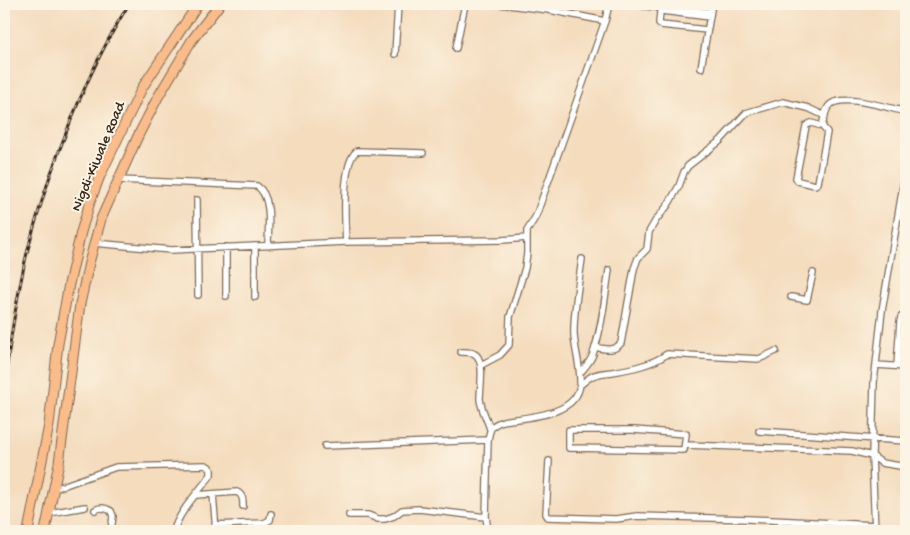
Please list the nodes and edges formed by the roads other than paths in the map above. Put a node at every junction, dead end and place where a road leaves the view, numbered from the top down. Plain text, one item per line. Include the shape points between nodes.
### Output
1 (198, 4) edge
2 (220, 4) edge
3 (398, 4) edge
4 (464, 4) edge
5 (500, 4) edge
6 (609, 4) edge
7 (644, 4) edge
8 (703, 4) edge
9 (712, 4) edge
10 (549, 7) edge
11 (702, 13) junction
12 (710, 14) junction
13 (604, 21) junction
14 (700, 29) junction
15 (707, 30) junction
16 (456, 48) dead end
17 (395, 54) dead end
18 (701, 68) dead end
19 (906, 112) edge
20 (825, 116) junction
21 (822, 126) junction
22 (423, 153) dead end
23 (906, 168) edge
24 (118, 180) junction
25 (197, 200) dead end
26 (527, 238) junction
27 (346, 242) junction
28 (94, 243) junction
29 (255, 246) junction
30 (268, 246) junction
31 (226, 247) junction
32 (197, 249) junction
33 (582, 259) dead end
34 (609, 270) dead end
35 (813, 273) dead end
36 (198, 296) dead end
37 (226, 296) dead end
38 (255, 297) dead end
39 (791, 297) dead end
40 (906, 314) edge
41 (595, 348) junction
42 (776, 351) dead end
43 (461, 352) dead end
44 (481, 364) junction
45 (876, 365) junction
46 (897, 366) junction
47 (906, 367) edge
48 (580, 373) junction
49 (580, 386) junction
50 (490, 429) junction
51 (759, 431) dead end
52 (873, 439) junction
53 (488, 440) junction
54 (906, 441) edge
55 (685, 445) junction
56 (325, 446) dead end
57 (872, 456) junction
58 (549, 461) dead end
59 (906, 467) edge
60 (54, 489) junction
61 (213, 494) junction
62 (196, 495) junction
63 (243, 506) dead end
64 (85, 507) dead end
65 (95, 510) dead end
66 (49, 513) junction
67 (271, 514) dead end
68 (349, 515) dead end
69 (486, 517) junction
70 (215, 528) edge
71 (875, 528) edge
72 (28, 531) edge
73 (45, 531) edge
74 (111, 531) edge
75 (174, 531) edge
76 (488, 531) edge

1 - 72 main road, Nigdi-Kiwale Road via 142,88 90,202 63,312 50,425
2 - 24 main road, Nigdi-Kiwale Road via 192,40 158,97
3 - 17 street
4 - 16 street
5 - 10 street
6 - 13 street
7 - 11 street
8 - 11 street
9 - 12 street
10 - 13 street
11 - 12 street
11 - 14 street
11 - 14 street via 660,12 661,25
12 - 15 street
13 - 26 street
14 - 15 street
15 - 18 street
19 - 20 street via 846,100 831,104
20 - 21 street
20 - 41 street via 783,102 746,113 720,141 688,166 668,205 649,232 647,249 638,258 618,347
21 - 21 street via 827,135 818,183 798,181 796,176 806,126
22 - 27 street via 354,152 346,179
23 - 45 street
24 - 28 main road, Nigdi-Kiwale Road
24 - 30 street via 257,186 267,200
25 - 32 street
26 - 27 street
26 - 44 street via 525,268 510,317 509,344 500,355
27 - 30 street
28 - 32 street via 171,250
28 - 60 main road, Nigdi-Kiwale Road via 80,304
29 - 30 street
29 - 31 street
29 - 38 street
31 - 32 street
31 - 37 street
32 - 36 street
33 - 48 street via 574,333
34 - 41 street
35 - 39 street via 807,300
40 - 46 street via 901,317
41 - 48 street
42 - 49 street via 758,359 667,354 650,364 597,374
43 - 44 street via 476,355
44 - 50 street via 480,399
45 - 46 street
45 - 52 street
46 - 47 street
48 - 49 street
49 - 50 street via 577,395 564,408 495,423
50 - 53 street
51 - 52 street
52 - 54 street
52 - 57 street
53 - 56 street
53 - 69 street
55 - 55 street via 686,434 569,430 569,448 684,450
55 - 57 street via 852,451
57 - 59 street via 882,462
57 - 71 street
58 - 71 street via 548,517 749,519
60 - 62 street via 116,466 206,465 211,475
60 - 66 main road, Nigdi-Kiwale Road
61 - 62 street
61 - 63 street via 237,492 243,499
61 - 70 street
62 - 75 street via 179,518
64 - 66 street
65 - 74 street via 111,511
66 - 73 main road, Nigdi-Kiwale Road
67 - 70 street via 270,520 264,523
68 - 69 street via 389,519 402,510 419,508
69 - 76 street

